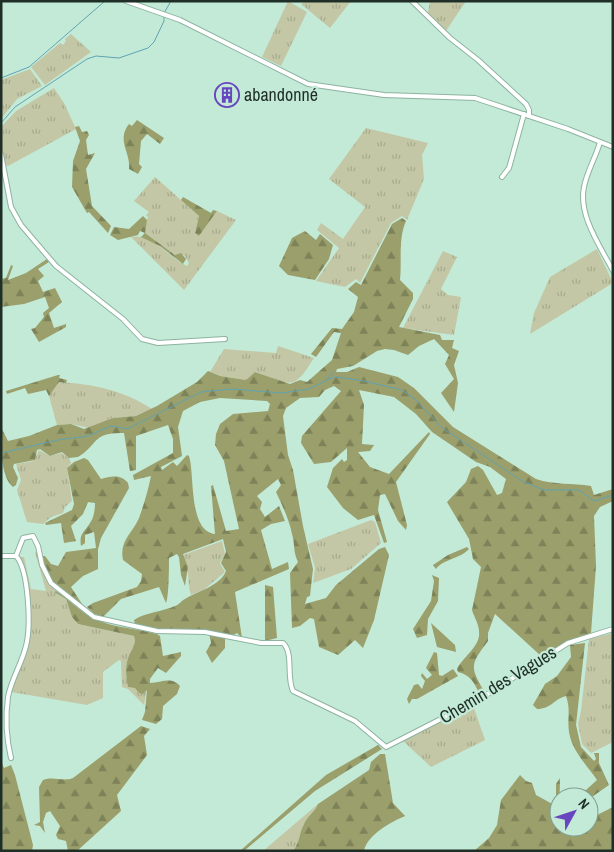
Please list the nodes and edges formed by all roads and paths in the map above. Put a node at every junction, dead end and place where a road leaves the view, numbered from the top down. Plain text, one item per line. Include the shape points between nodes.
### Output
1 (126, 1) edge
2 (412, 1) edge
3 (526, 115) junction
4 (600, 142) junction
5 (613, 147) edge
6 (1, 154) edge
7 (502, 178) dead end
8 (613, 271) edge
9 (225, 339) dead end
10 (1, 556) edge
11 (16, 556) junction
12 (613, 629) edge
13 (11, 758) dead end

1 - 3 street via 180,20 308,84 384,94 468,96
2 - 3 street via 526,104 529,108
3 - 4 street
3 - 7 street via 509,168
4 - 5 street
4 - 8 street via 584,184 584,198 592,230
6 - 9 street via 11,207 21,225 56,266 123,318 142,339 158,343
10 - 11 street
11 - 12 street, Chemin des Vagues via 23,538 33,536 51,583 71,596 86,612 99,618 157,631 205,632 261,643 283,643 288,650 293,690 355,721 386,747 480,699 568,643
11 - 13 street via 26,583 28,631 27,644 8,703 5,730

